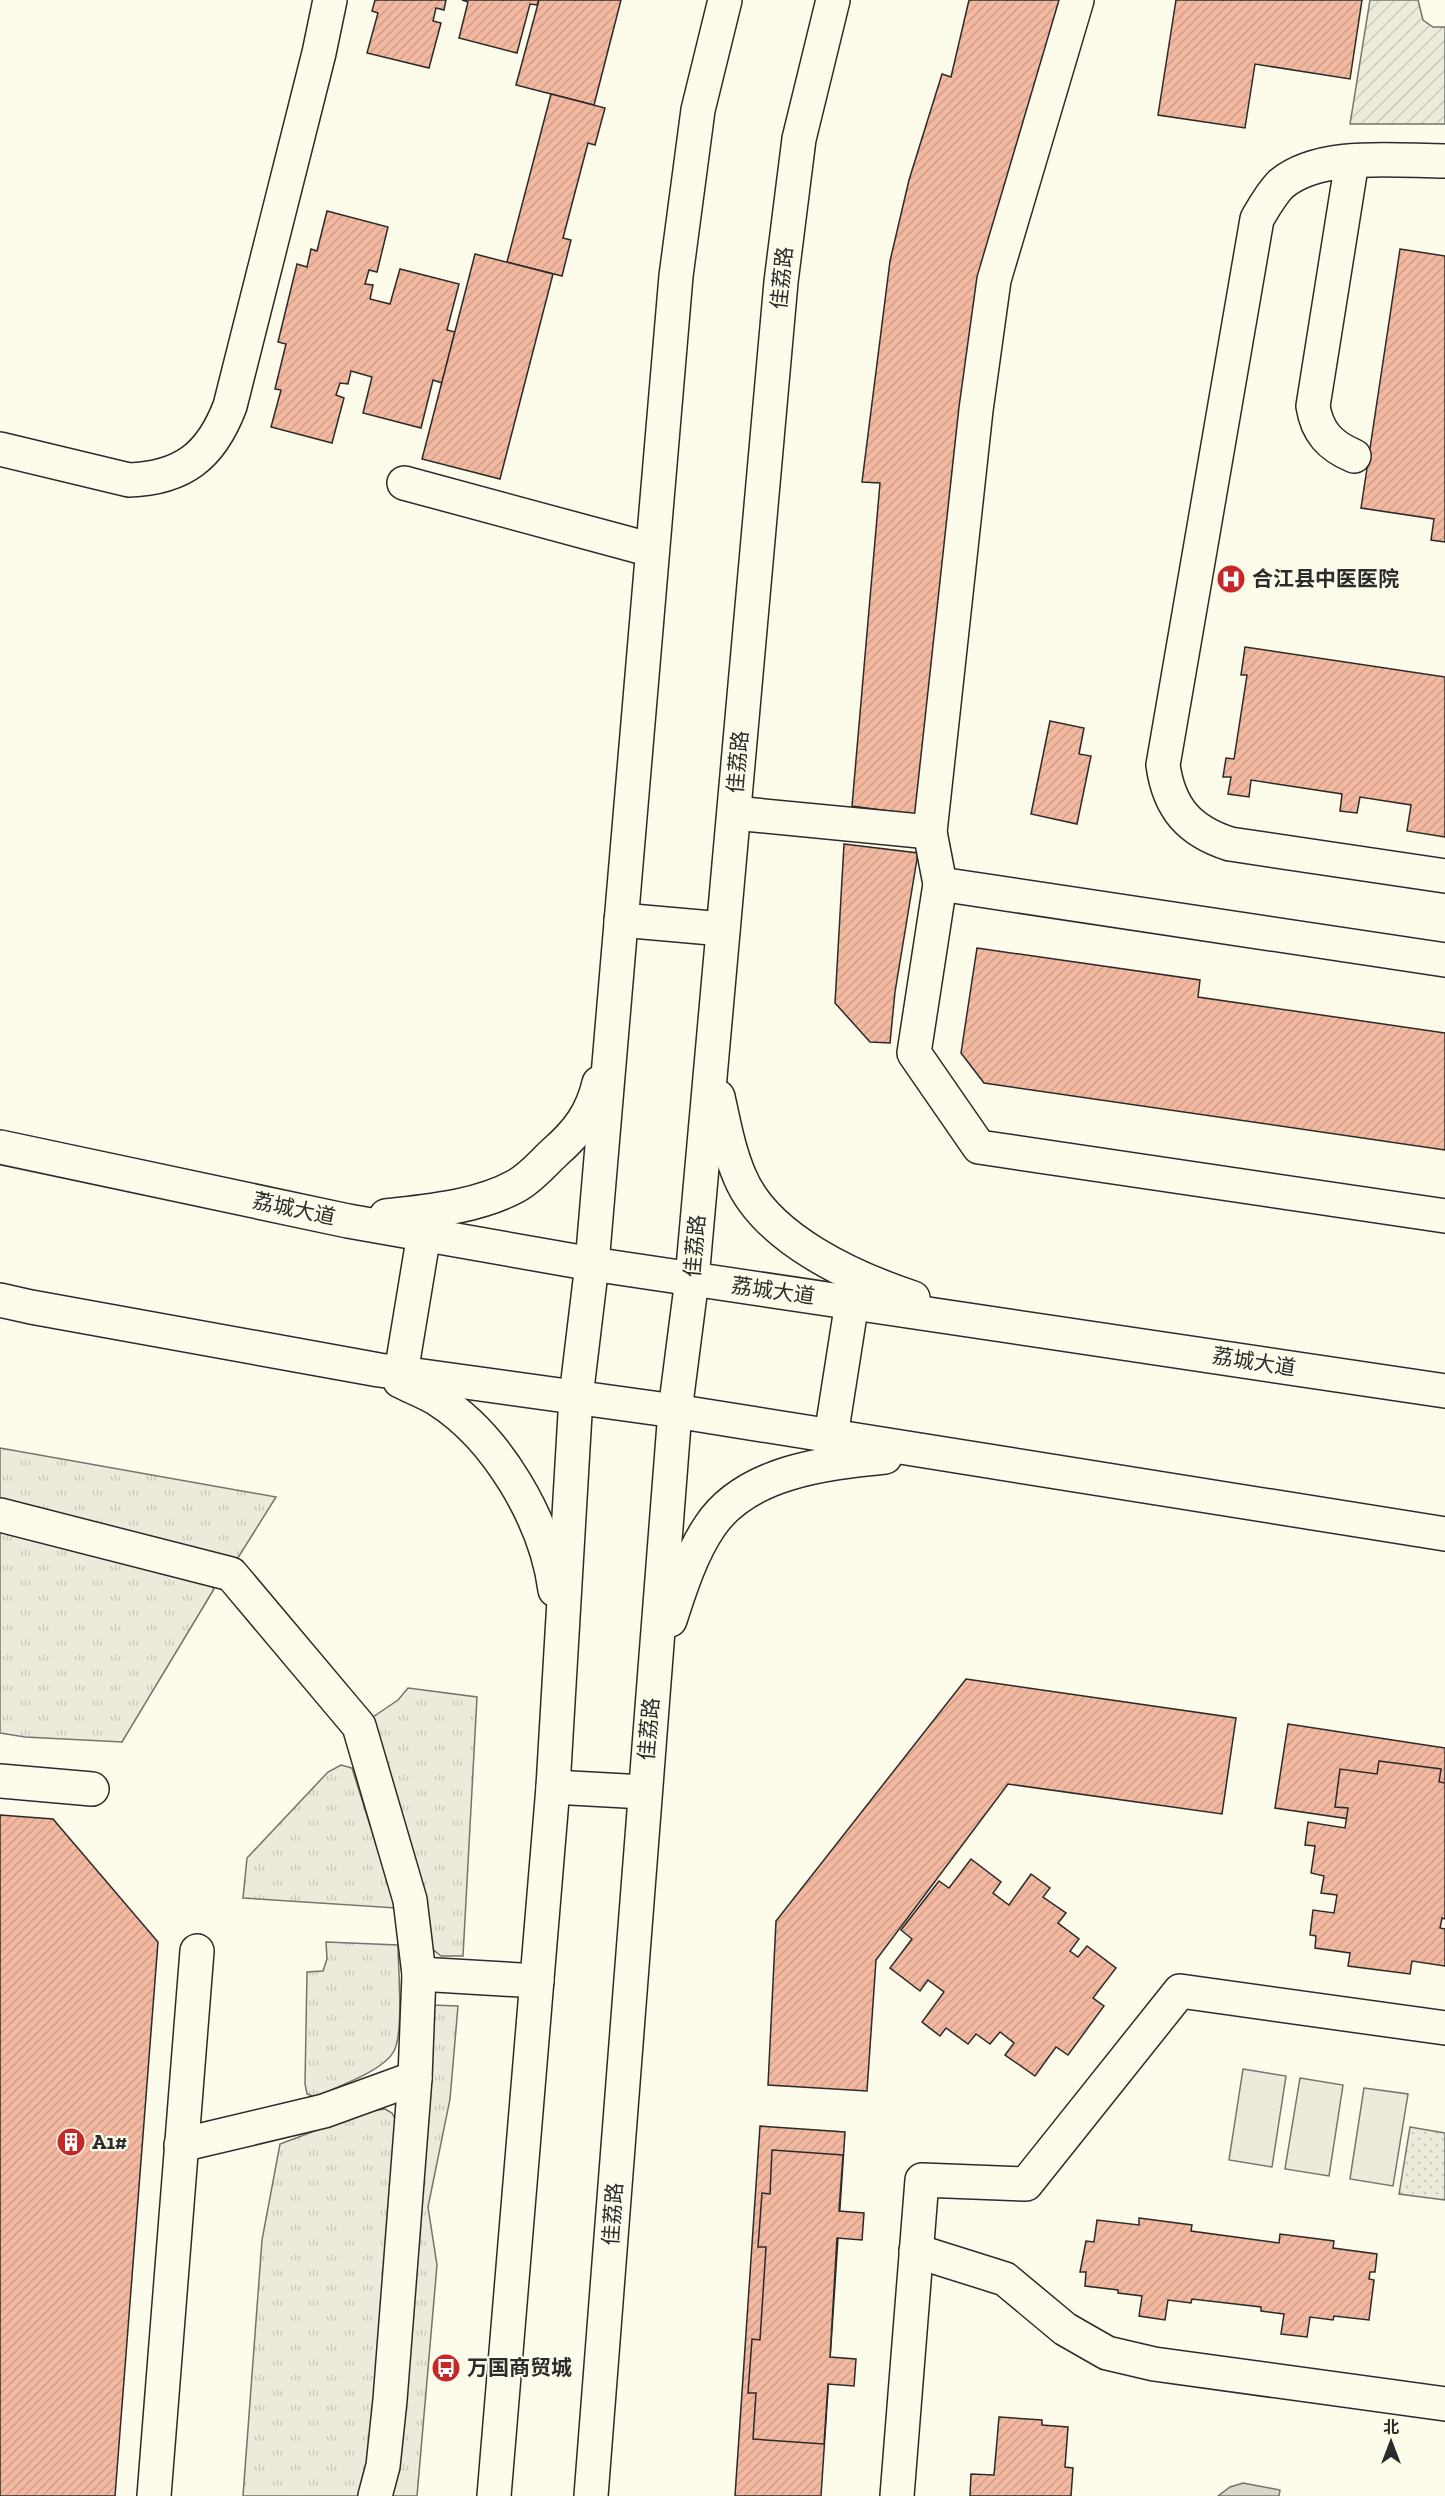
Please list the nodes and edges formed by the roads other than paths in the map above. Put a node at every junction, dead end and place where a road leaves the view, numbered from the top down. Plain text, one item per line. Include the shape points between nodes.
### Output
1 (330, 0) edge
2 (725, 0) edge
3 (833, 0) edge
4 (1077, 0) edge
5 (1352, 161) junction
6 (1445, 161) edge
7 (0, 449) edge
8 (1354, 456) dead end
9 (404, 483) dead end
10 (652, 550) junction
11 (734, 813) junction
12 (930, 832) junction
13 (1445, 876) edge
14 (940, 884) junction
15 (621, 920) junction
16 (723, 928) junction
17 (1445, 960) edge
18 (611, 1035) junction
19 (711, 1067) junction
20 (0, 1147) edge
21 (1445, 1216) edge
22 (348, 1221) junction
23 (424, 1234) junction
24 (591, 1264) junction
25 (692, 1279) junction
26 (0, 1300) edge
27 (852, 1302) junction
28 (980, 1321) junction
29 (390, 1372) junction
30 (1445, 1391) edge
31 (576, 1397) junction
32 (675, 1411) junction
33 (831, 1436) junction
34 (930, 1452) junction
35 (0, 1515) edge
36 (1445, 1534) edge
37 (562, 1655) junction
38 (654, 1671) junction
39 (0, 1781) edge
40 (553, 1786) junction
41 (92, 1789) dead end
42 (644, 1792) junction
43 (197, 1950) dead end
44 (419, 1974) junction
45 (537, 1981) junction
46 (1445, 2028) edge
47 (416, 2078) junction
48 (182, 2145) junction
49 (916, 2252) junction
50 (1445, 2404) edge
51 (154, 2496) edge
52 (375, 2496) edge
53 (494, 2496) edge
54 (591, 2496) edge
55 (897, 2496) edge

1 - 7 main road via 230,406 214,441 168,475 139,480 110,477
2 - 10 main road via 698,110 676,276
3 - 11 main road, 佳荔路 via 799,139 781,282
4 - 12 main road via 994,280
5 - 6 main road
5 - 8 main road via 1313,406 1315,419 1329,443
5 - 13 main road via 1319,164 1298,172 1280,185 1257,219 1163,765 1173,802 1197,830 1213,839
9 - 10 main road
10 - 15 main road
11 - 12 main road
11 - 16 main road, 佳荔路
12 - 14 main road
14 - 17 main road
14 - 21 main road via 914,1053 979,1147
15 - 16 main road
15 - 18 main road
16 - 19 main road, 佳荔路
18 - 22 main road via 594,1105 562,1146 517,1185 435,1211
18 - 24 main road
19 - 25 main road, 佳荔路
19 - 28 main road via 740,1178 770,1220 831,1263 891,1291
20 - 22 main road, 荔城大道
22 - 23 main road, 荔城大道
23 - 24 main road, 荔城大道
23 - 29 main road
24 - 25 main road, 荔城大道
24 - 31 main road
25 - 27 main road, 荔城大道
25 - 32 main road, 佳荔路
26 - 29 main road
27 - 28 main road, 荔城大道
27 - 33 main road
28 - 30 main road, 荔城大道
29 - 31 main road
29 - 37 main road via 468,1424 513,1479 551,1564
31 - 32 main road
31 - 37 main road
32 - 33 main road
32 - 38 main road, 佳荔路
33 - 34 main road
34 - 36 main road
34 - 38 main road via 836,1462 790,1473 758,1486 721,1512 709,1527 679,1592
35 - 44 main road via 231,1574 359,1726 410,1900
37 - 40 main road
38 - 42 main road, 佳荔路
39 - 41 main road
40 - 42 main road
40 - 45 main road
42 - 54 main road, 佳荔路
43 - 48 main road
44 - 45 main road
44 - 47 main road
45 - 53 main road
46 - 49 main road via 1180,1991 1026,2184 922,2180
47 - 48 main road via 324,2111
47 - 52 main road via 390,2400
48 - 51 main road
49 - 50 main road via 1005,2279 1065,2329 1107,2353 1154,2364
49 - 55 main road

